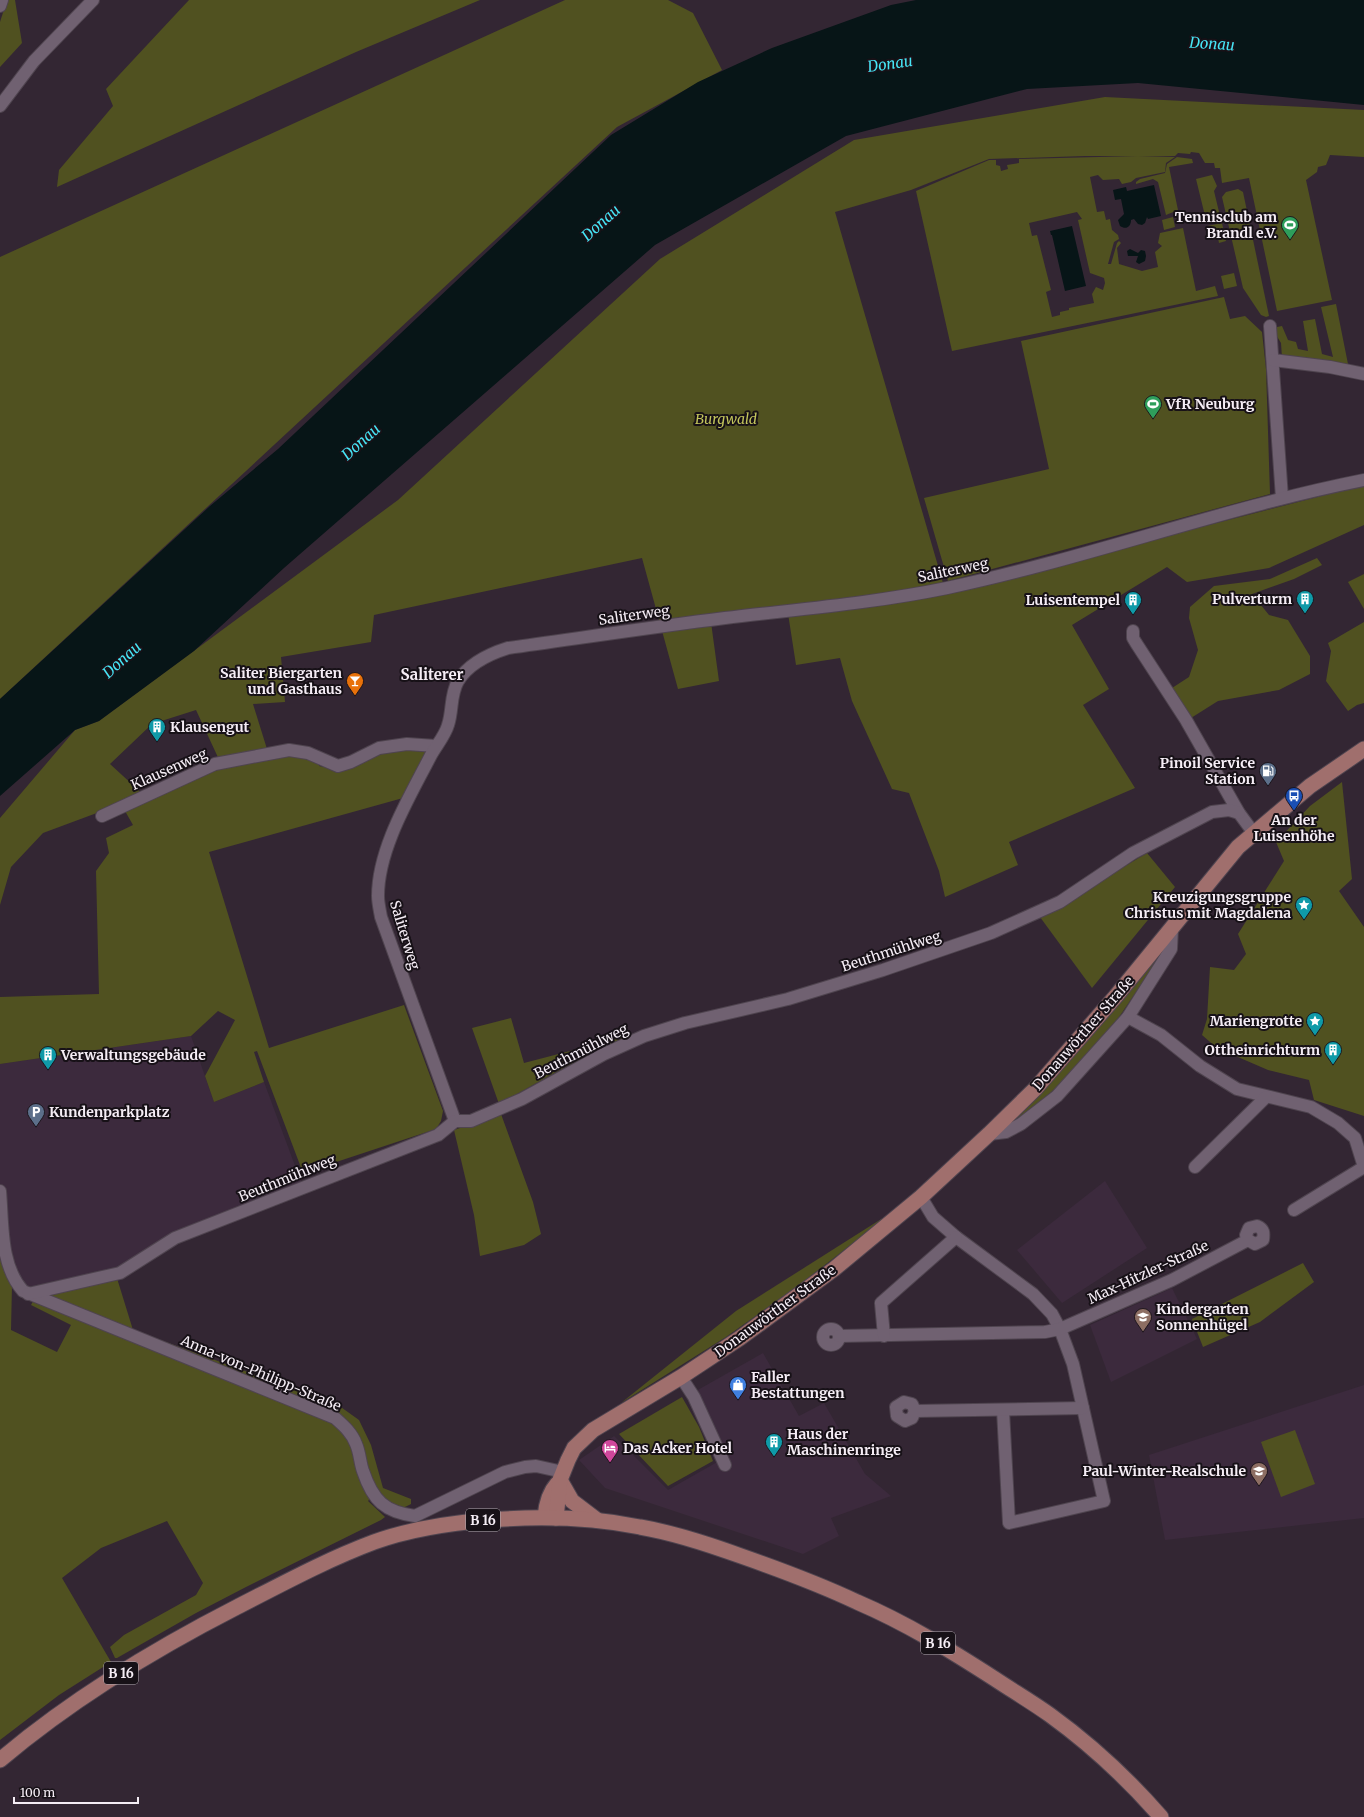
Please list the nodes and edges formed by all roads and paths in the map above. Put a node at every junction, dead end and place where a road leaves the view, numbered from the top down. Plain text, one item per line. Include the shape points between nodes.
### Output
1 (2, 0) edge
2 (93, 0) edge
3 (0, 6) edge
4 (0, 106) edge
5 (1270, 326) dead end
6 (1273, 360) junction
7 (1364, 374) edge
8 (1364, 480) edge
9 (1282, 498) junction
10 (1133, 631) dead end
11 (436, 746) junction
12 (1364, 749) edge
13 (1239, 813) junction
14 (102, 816) dead end
15 (1253, 832) junction
16 (1172, 928) junction
17 (1128, 1017) junction
18 (1266, 1097) junction
19 (455, 1121) junction
20 (989, 1134) junction
21 (1195, 1167) dead end
22 (1364, 1167) edge
23 (0, 1191) edge
24 (921, 1197) junction
25 (1294, 1210) dead end
26 (956, 1237) junction
27 (1248, 1240) dead end
28 (28, 1294) junction
29 (1060, 1329) junction
30 (839, 1336) dead end
31 (884, 1336) junction
32 (681, 1377) junction
33 (1083, 1408) junction
34 (1003, 1410) junction
35 (915, 1411) dead end
36 (725, 1465) dead end
37 (562, 1476) junction
38 (551, 1518) junction
39 (597, 1520) junction
40 (0, 1760) edge
41 (1161, 1817) edge

1 - 3 street
2 - 4 street via 34,61
5 - 6 street
6 - 7 street
6 - 9 street
8 - 9 street, Saliterweg
9 - 11 street, Saliterweg via 1075,557 946,588 843,605 726,618 508,648 477,661 458,680 451,697 448,726
10 - 13 street via 1133,638 1186,720
11 - 14 street, Klausenweg via 407,744 379,748 338,766 308,753 289,750 215,764
11 - 19 street, Saliterweg via 389,839 378,897 381,917
12 - 15 main road, Donauwörther Straße via 1310,786
13 - 15 street
13 - 19 street, Beuthmühlweg via 1229,810 1212,812 1133,853 1060,902 991,934 788,999 685,1023 644,1036 604,1054 522,1099 471,1120
15 - 16 main road, Donauwörther Straße via 1226,860
16 - 17 street, Donauwörther Straße via 1171,949
16 - 20 main road, Donauwörther Straße via 1035,1088
17 - 18 street via 1161,1035 1200,1066 1237,1089
17 - 20 street, Donauwörther Straße via 1057,1096 1021,1124 1006,1132
18 - 21 street
18 - 22 street via 1311,1106 1338,1123 1355,1138
19 - 28 street, Beuthmühlweg via 438,1135 174,1238 120,1273
20 - 24 main road, Donauwörther Straße
22 - 25 street
23 - 28 street, Anna-von-Philipp-Straße via 6,1259 13,1281
24 - 26 street via 933,1217
24 - 32 main road, Donauwörther Straße via 834,1269 740,1338
26 - 29 street via 1034,1294 1052,1314
26 - 31 street via 881,1303
27 - 29 street, Max-Hitzler-Straße via 1172,1280
28 - 37 street, Anna-von-Philipp-Straße via 335,1418 349,1431 356,1444 372,1493 388,1509 399,1514 415,1516 505,1472 536,1466
29 - 31 street, Max-Hitzler-Straße via 1044,1332
29 - 33 street
30 - 31 street, Max-Hitzler-Straße
32 - 36 street via 694,1397
32 - 37 main road, Donauwörther Straße via 593,1430 574,1448
33 - 34 street
33 - 34 street via 1104,1501 1009,1523
34 - 35 street
37 - 38 main road, Donauwörther Straße
37 - 39 main road via 572,1501
38 - 39 main road, B 16
38 - 40 main road, B 16 via 468,1521 421,1529 375,1542 308,1570 153,1653 65,1709
39 - 41 main road, B 16 via 638,1526 720,1548 806,1579 900,1622 958,1655 1051,1715 1139,1791

